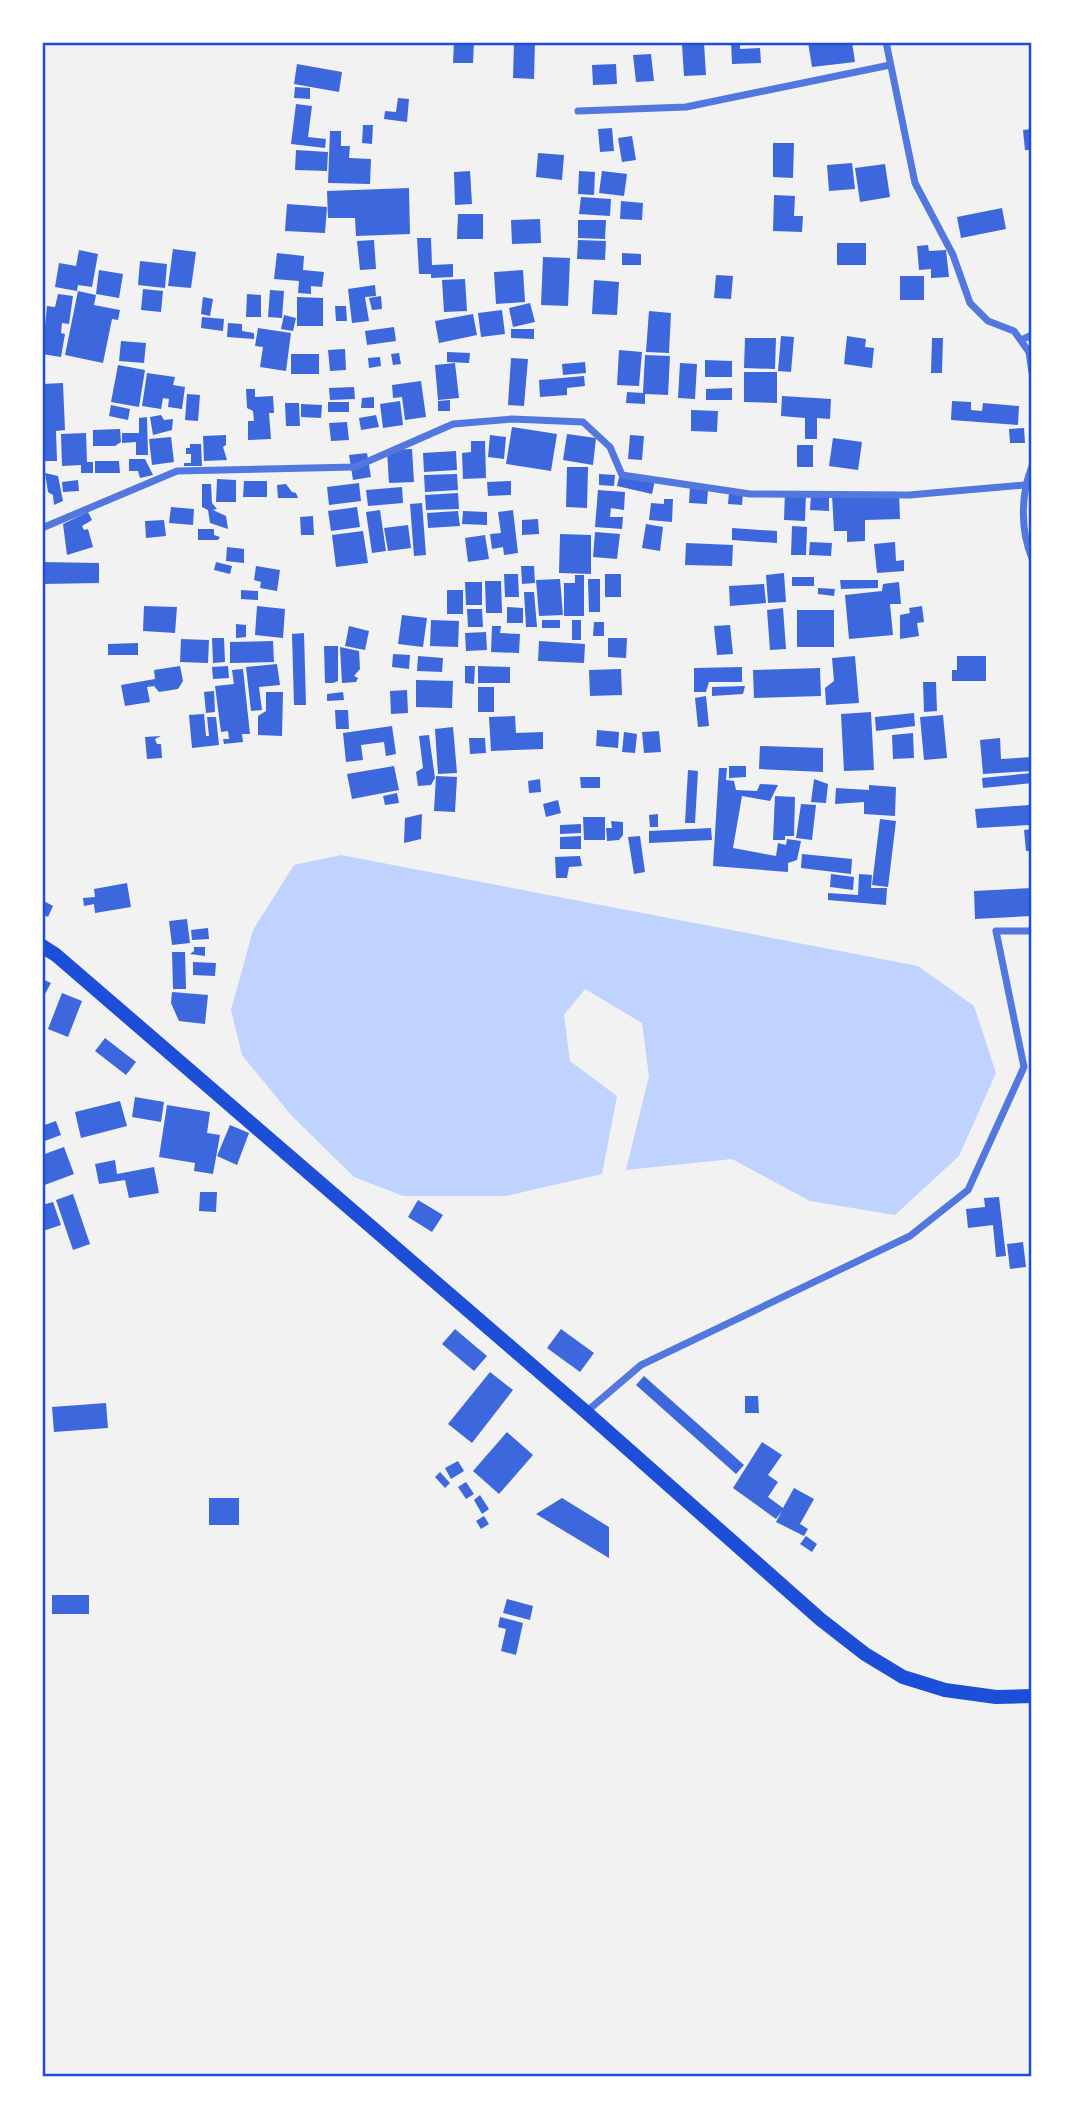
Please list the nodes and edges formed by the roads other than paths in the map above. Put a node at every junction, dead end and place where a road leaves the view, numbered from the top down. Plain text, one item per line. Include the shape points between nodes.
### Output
1 (886, 42) edge
2 (890, 65) junction
3 (578, 111) dead end
4 (1032, 335) edge
5 (1021, 340) junction
6 (1032, 373) edge
7 (1032, 466) edge
8 (1025, 485) junction
9 (42, 528) edge
10 (1032, 558) edge
11 (1032, 931) edge
12 (42, 946) edge
13 (586, 1412) junction
14 (1032, 1696) edge

1 - 2 street
2 - 3 street via 686,107
2 - 5 street via 915,183 953,255 970,303 988,321 1014,331
4 - 5 street
5 - 6 street via 1029,352
7 - 8 street
8 - 9 street via 909,495 750,494 622,475 610,447 583,422 512,419 453,424 355,467 177,471
8 - 10 street via 1024,541
11 - 13 street via 996,931 1024,1067 968,1190 910,1236 641,1364
12 - 13 main road
13 - 14 main road via 865,1654 904,1677 946,1690

